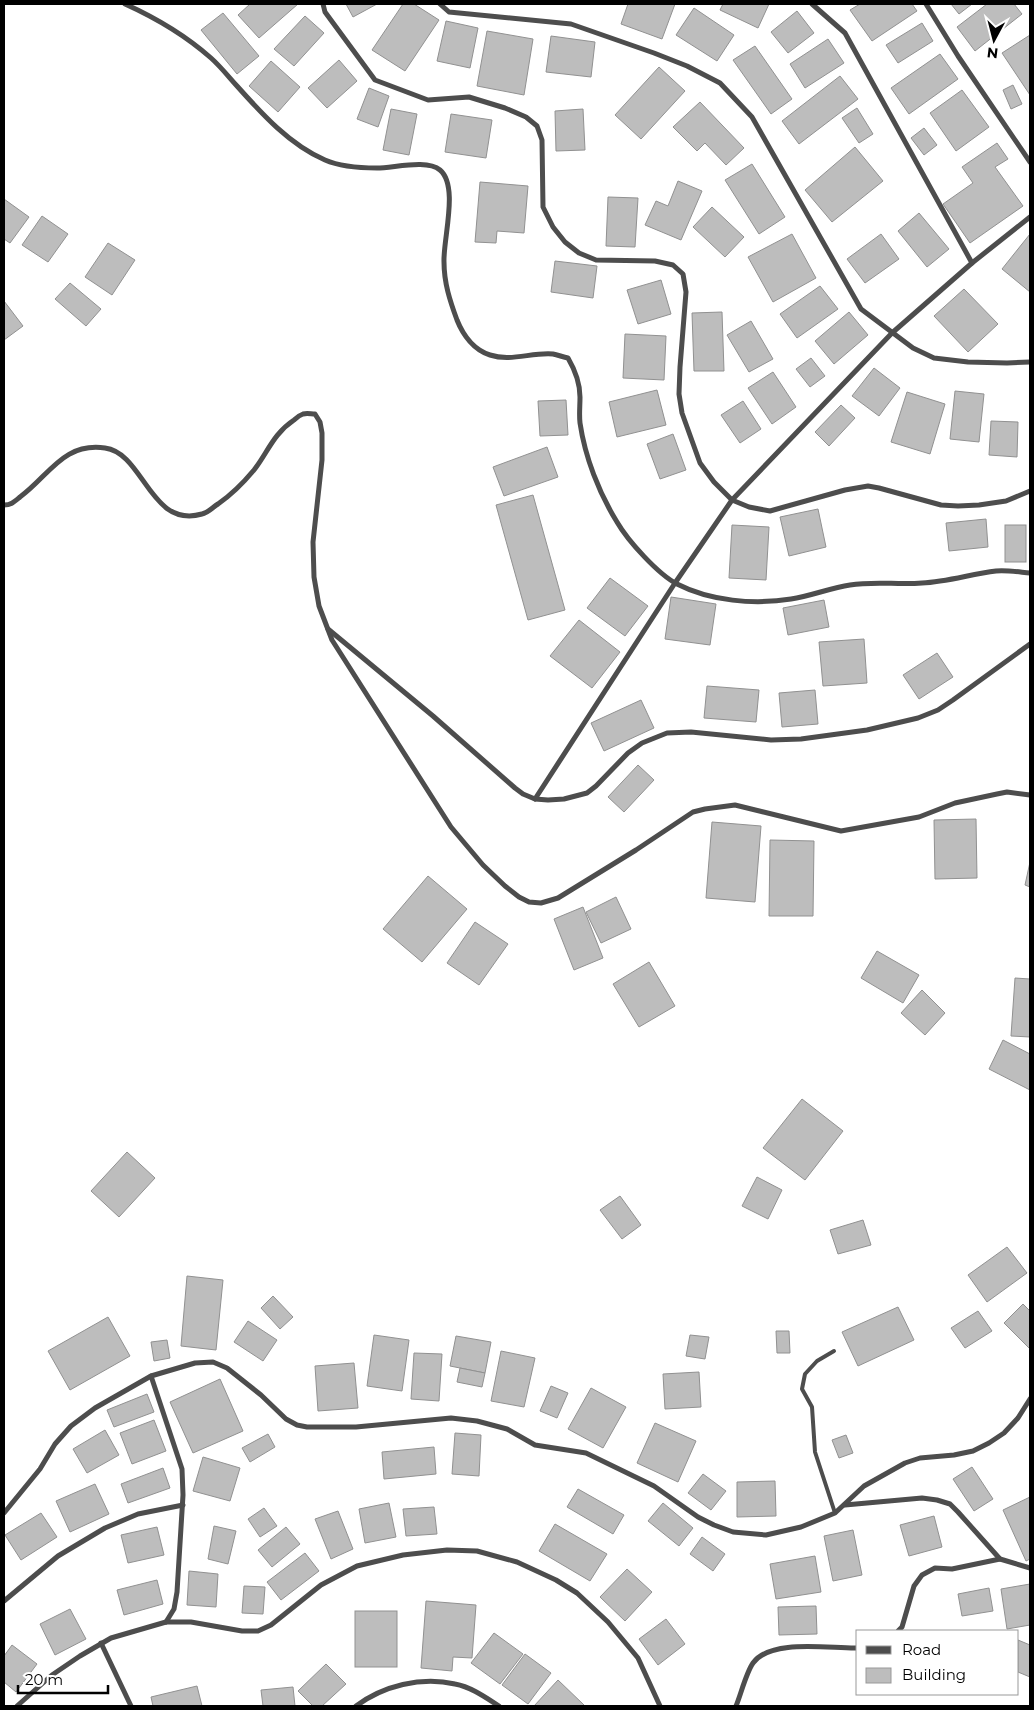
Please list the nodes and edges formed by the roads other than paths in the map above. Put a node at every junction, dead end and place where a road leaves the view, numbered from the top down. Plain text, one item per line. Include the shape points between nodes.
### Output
1 (125, 4) edge
2 (323, 4) edge
3 (440, 4) edge
4 (812, 4) edge
5 (926, 4) edge
6 (1030, 162) edge
7 (1030, 217) edge
8 (972, 263) junction
9 (892, 333) junction
10 (1030, 362) edge
11 (1030, 491) edge
12 (732, 500) junction
13 (4, 505) edge
14 (1030, 573) edge
15 (675, 583) junction
16 (327, 628) junction
17 (1030, 644) edge
18 (1030, 795) edge
19 (535, 799) junction
20 (834, 1351) dead end
21 (151, 1376) junction
22 (1030, 1399) edge
23 (183, 1505) junction
24 (843, 1505) junction
25 (4, 1513) edge
26 (835, 1514) junction
27 (1000, 1558) junction
28 (1030, 1568) edge
29 (4, 1601) edge
30 (166, 1622) junction
31 (899, 1630) edge
32 (102, 1643) junction
33 (856, 1648) edge
34 (16, 1706) edge
35 (131, 1706) edge
36 (356, 1706) edge
37 (499, 1706) edge
38 (660, 1706) edge
39 (736, 1706) edge

1 - 15 street via 179,32 212,58 256,107 300,147 327,161 354,167 430,164 440,170 448,182 445,279 448,298 460,328 471,344 489,355 509,358 553,354 568,358 576,372 584,444 596,481 617,523 642,554
2 - 12 street via 375,80 428,100 469,98 505,108 537,126 542,140 543,206 553,227 578,253 596,260 666,263 680,270 686,292 679,394 682,413 700,463
3 - 9 street via 449,12 571,24 654,52 720,83 752,117 861,309
4 - 8 street via 845,32
5 - 6 street
7 - 8 street
8 - 9 street
9 - 10 street via 934,358 1007,364
9 - 12 street
11 - 12 street via 1006,501 958,506 941,505 868,486 770,511
12 - 15 street
13 - 16 street via 11,505 53,465 74,450 92,447 107,448 120,454 168,510 184,516 203,514 226,498 254,470 285,426 303,414 315,414 320,422 322,451 313,542 314,577
14 - 15 street via 998,571 922,583 867,583 791,599 758,602 712,596
15 - 19 street
16 - 18 street via 346,665 374,703 451,827 483,865 505,886 529,902 541,903 558,898 693,812 705,809 735,805 841,831 919,817 956,803 996,794
16 - 19 street via 515,788
17 - 19 street via 938,710 918,718 867,730 801,739 668,733 642,743 628,753 587,793 564,799
20 - 26 lane via 817,1361 805,1374 802,1389 812,1407 815,1452
21 - 23 street via 182,1469
21 - 25 street via 70,1426
21 - 26 street via 195,1363 213,1362 227,1368 261,1394 286,1419 308,1427 356,1427 451,1418 507,1429 535,1445 586,1453 654,1486 698,1517 733,1532 766,1535
22 - 24 street via 1018,1418 989,1443 954,1456 920,1458 905,1463 864,1486
23 - 29 street via 138,1514 105,1528 58,1556
23 - 30 street via 177,1592 174,1609
24 - 26 street
24 - 27 street via 922,1498 950,1504
27 - 28 street
27 - 31 street via 952,1569 935,1568 922,1575 914,1586
30 - 32 street
30 - 38 street via 258,1631 271,1625 322,1585 357,1566 428,1552 477,1551 517,1562 577,1594 608,1622 638,1658
32 - 34 street via 52,1675
32 - 35 street
33 - 39 street via 802,1646 768,1652 753,1664
36 - 37 street via 396,1686 424,1681 454,1683 474,1690

